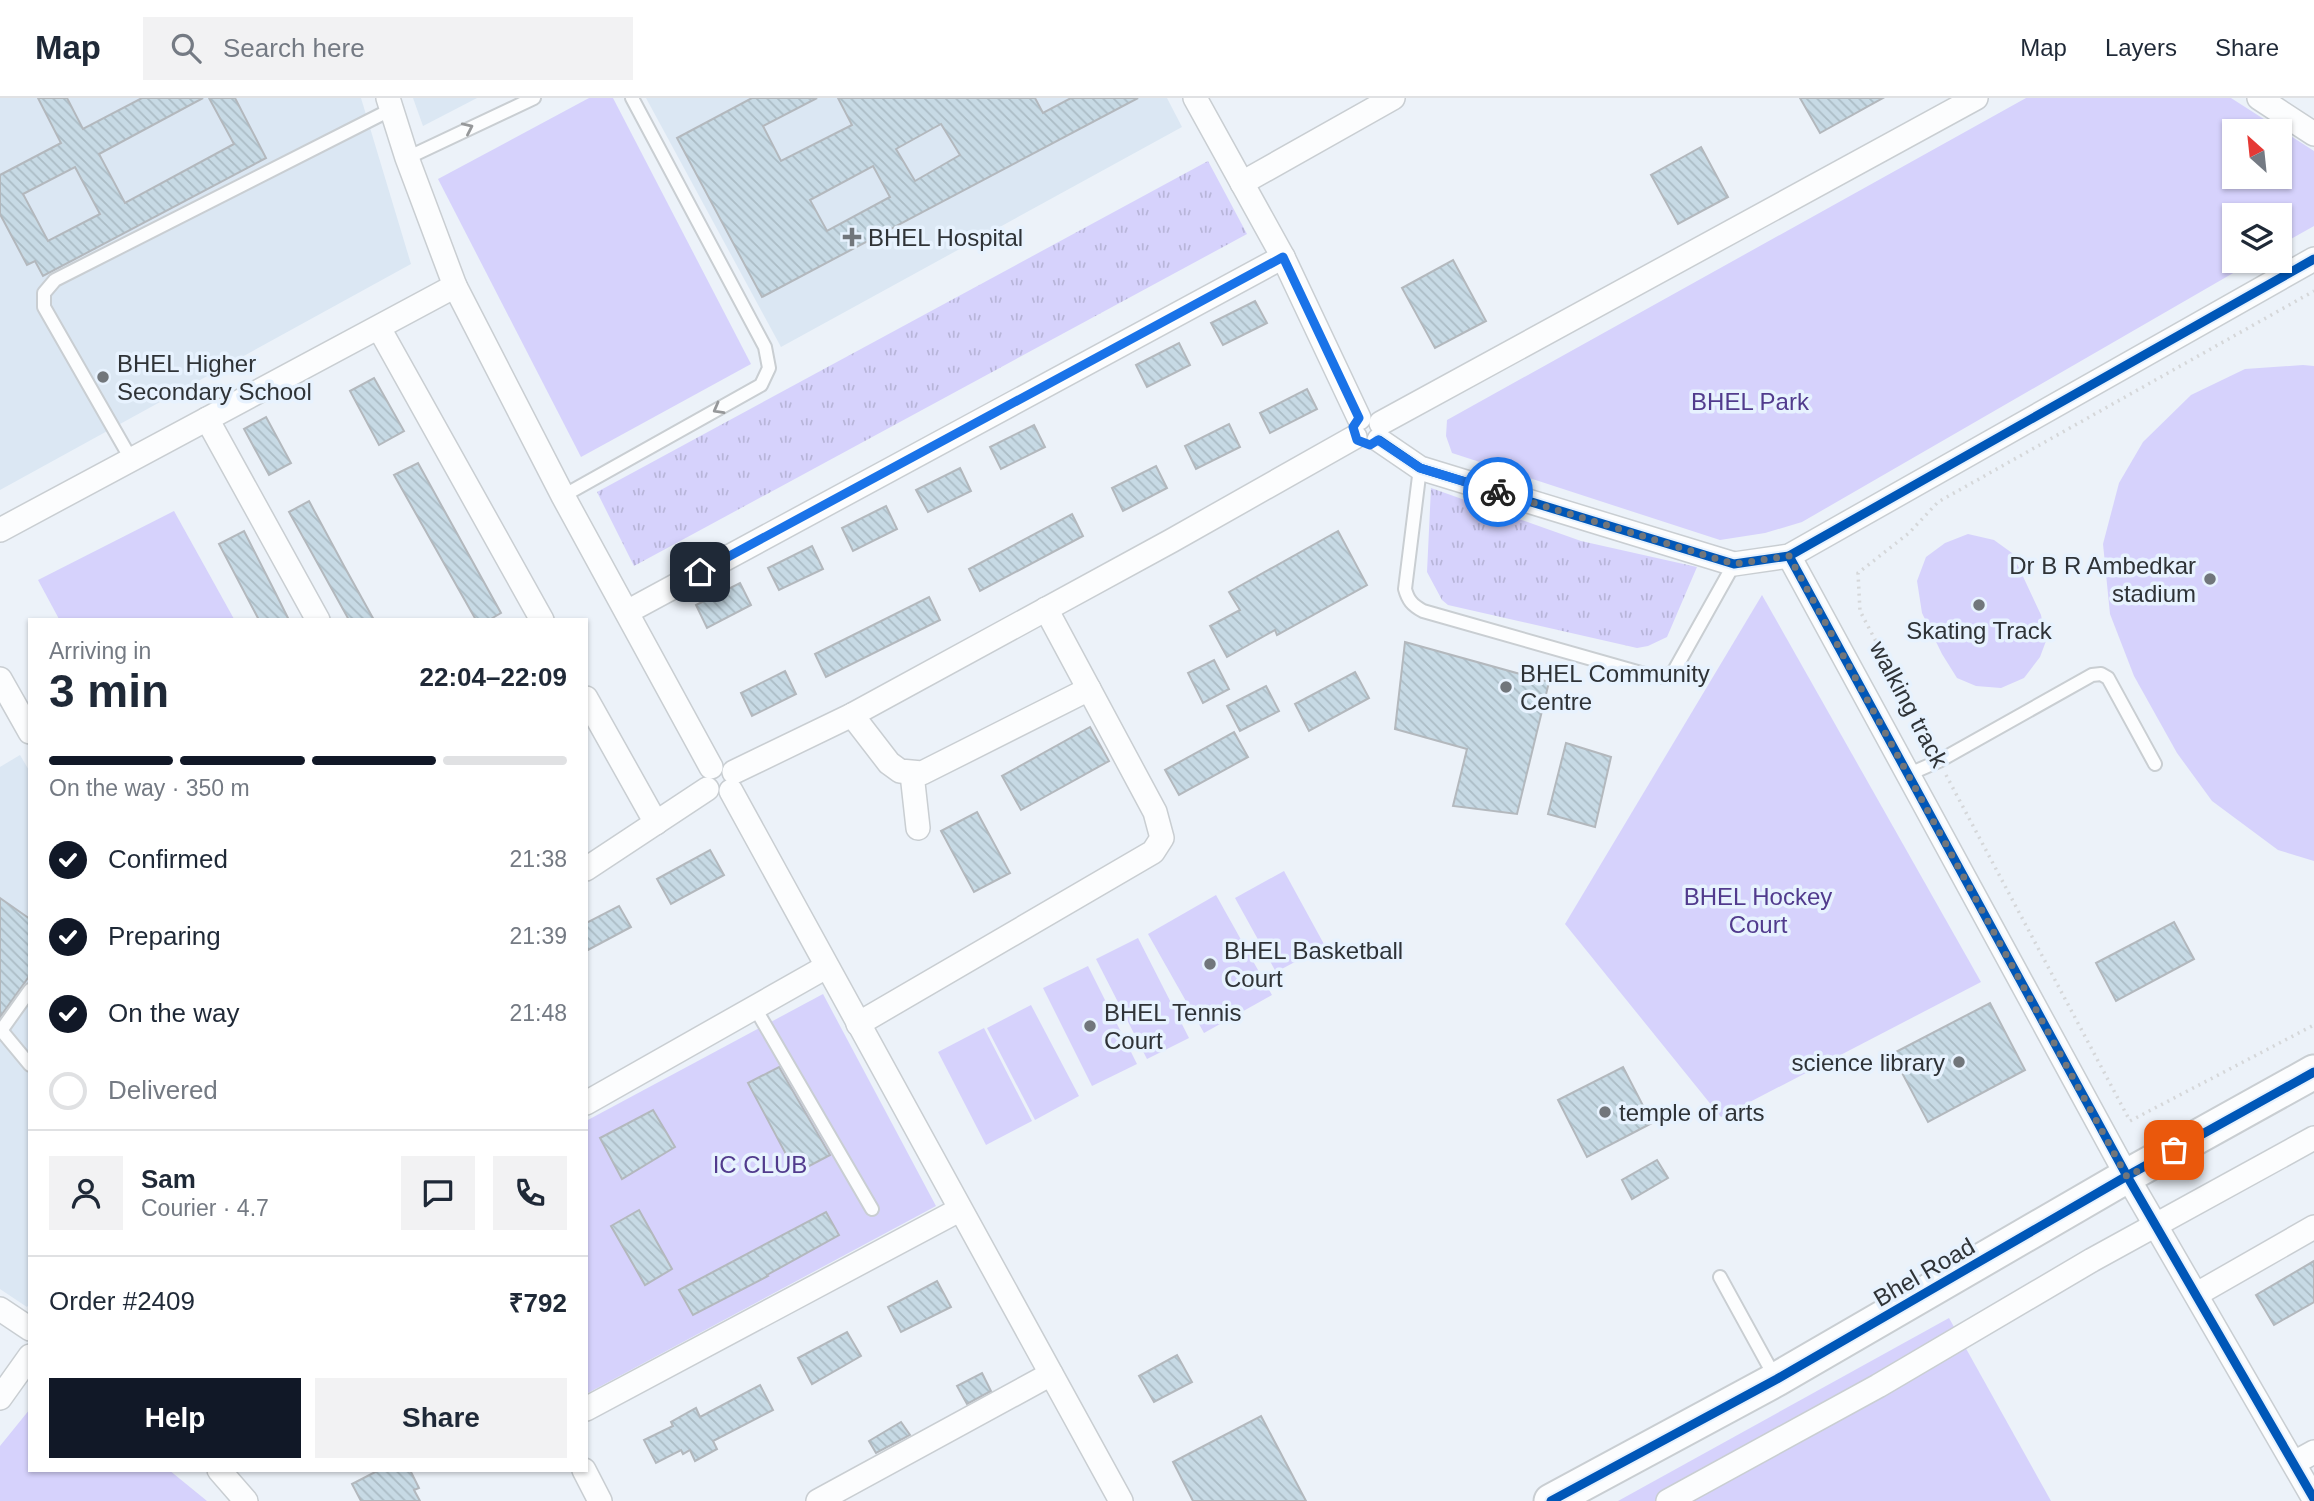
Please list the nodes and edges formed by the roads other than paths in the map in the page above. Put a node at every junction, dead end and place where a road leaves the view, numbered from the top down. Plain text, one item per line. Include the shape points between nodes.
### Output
1 (534, 98) edge
2 (632, 98) edge
3 (1195, 98) edge
4 (1393, 98) edge
5 (1976, 98) edge
6 (2259, 98) edge
7 (390, 103) edge
8 (2314, 134) edge
9 (407, 158) junction
10 (1242, 183) junction
11 (1283, 257) junction
12 (2314, 259) edge
13 (455, 286) junction
14 (379, 328) junction
15 (207, 419) junction
16 (1368, 429) junction
17 (131, 459) junction
18 (1420, 468) junction
19 (564, 496) junction
20 (0, 530) edge
21 (1789, 556) junction
22 (1734, 564) junction
23 (1046, 610) junction
24 (627, 612) junction
25 (317, 618) edge
26 (541, 618) edge
27 (0, 679) edge
28 (1088, 689) junction
29 (588, 702) edge
30 (852, 715) junction
31 (28, 728) edge
32 (2155, 764) dead end
33 (912, 774) junction
34 (1908, 775) junction
35 (721, 779) junction
36 (656, 823) junction
37 (918, 828) dead end
38 (588, 868) edge
39 (826, 967) junction
40 (28, 993) edge
41 (755, 1007) junction
42 (859, 1024) junction
43 (1, 1031) edge
44 (28, 1063) edge
45 (2314, 1072) edge
46 (588, 1102) edge
47 (2314, 1138) edge
48 (2127, 1177) junction
49 (872, 1209) dead end
50 (959, 1210) junction
51 (2155, 1224) junction
52 (2314, 1227) edge
53 (1720, 1277) dead end
54 (2197, 1294) junction
55 (0, 1309) edge
56 (28, 1328) edge
57 (28, 1359) edge
58 (1051, 1374) junction
59 (1777, 1379) junction
60 (0, 1398) edge
61 (588, 1408) edge
62 (2314, 1452) edge
63 (2294, 1463) junction
64 (221, 1472) edge
65 (585, 1472) edge
66 (2314, 1499) edge
67 (246, 1501) edge
68 (600, 1501) edge
69 (817, 1501) edge
70 (1121, 1501) edge
71 (1551, 1501) edge
72 (1668, 1501) edge

9 -> 1 lane
2 -> 19 lane via 765,347 769,368 761,385
3 - 10 street
4 - 10 street
5 - 16 street
6 - 8 street
7 - 9 street
7 - 17 lane via 55,280 44,293 44,307
9 - 13 street
10 - 11 street
11 - 16 street
11 - 24 street
12 - 21 street
13 - 14 street
13 - 19 street
14 - 15 street
14 - 26 street
15 - 17 street
15 - 25 street
16 - 18 street
16 - 23 street
17 - 20 street
18 - 22 street
18 - 22 lane via 1405,589 1408,600 1423,611 1655,677 1665,676 1674,671
19 - 24 street
21 - 22 street
21 - 34 street
23 - 28 street
23 - 30 street
24 - 35 street
27 - 31 street
28 - 33 street via 933,768
28 - 42 street via 1155,812 1162,838 1153,852
29 - 36 street
30 - 33 street via 889,762
30 - 35 street
32 - 34 lane via 2108,678 2101,674
33 - 37 street
34 - 48 street
35 - 36 street
35 - 39 street
36 - 38 street
39 - 41 street
39 - 42 street
40 - 43 lane
41 - 46 street
41 - 49 lane
42 - 50 street
43 - 44 lane
45 - 48 street, Bhel Road
47 - 51 street
48 - 51 street
48 - 59 street, Bhel Road
50 - 58 street
50 - 61 street
51 - 54 street
51 - 72 street via 1878,1386
52 - 54 street
53 - 59 lane
54 - 63 street
55 - 56 street
57 - 60 street
58 - 69 street
58 - 70 street
59 - 71 street, Bhel Road
62 - 63 street
63 - 66 street
64 - 67 street
65 - 68 street

